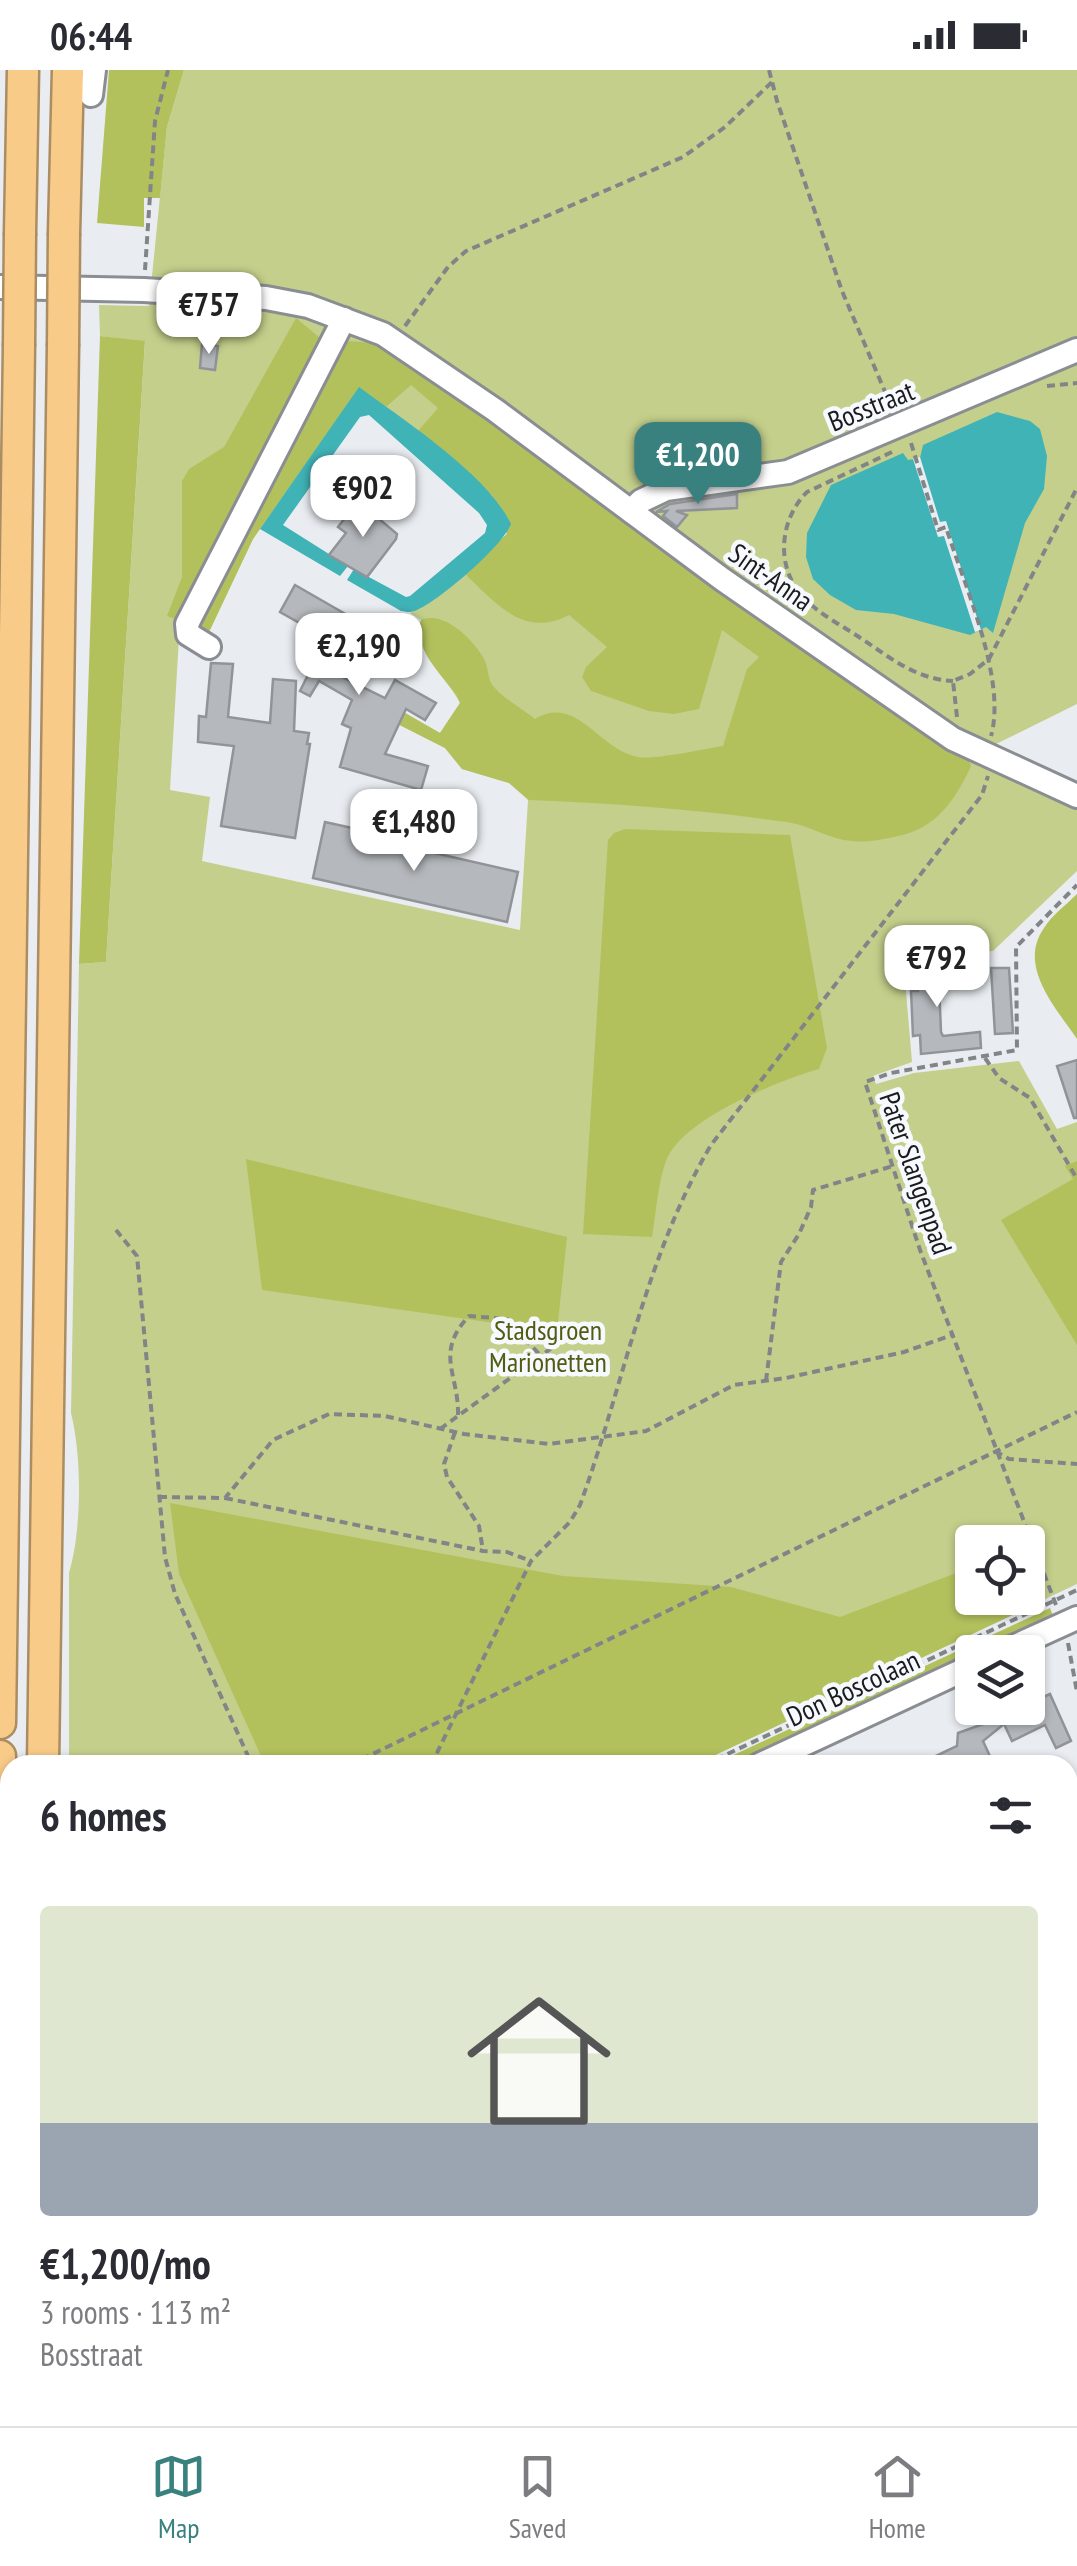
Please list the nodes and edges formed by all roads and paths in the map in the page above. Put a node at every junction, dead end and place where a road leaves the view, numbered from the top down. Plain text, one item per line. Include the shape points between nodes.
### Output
1 (68, 70) edge
2 (168, 70) edge
3 (769, 70) edge
4 (21, 75) edge
5 (772, 82) junction
6 (92, 83) edge
7 (66, 131) junction
8 (0, 288) edge
9 (144, 290) junction
10 (344, 320) junction
11 (394, 341) junction
12 (1076, 354) edge
13 (1077, 382) edge
14 (1042, 387) dead end
15 (892, 407) dead end
16 (893, 451) dead end
17 (915, 456) dead end
18 (1077, 488) edge
19 (631, 511) junction
20 (209, 646) dead end
21 (989, 660) junction
22 (953, 682) junction
23 (953, 739) junction
24 (984, 755) junction
25 (1077, 796) edge
26 (1077, 885) edge
27 (984, 1056) junction
28 (892, 1166) junction
29 (1077, 1179) edge
30 (116, 1230) dead end
31 (582, 1326) dead end
32 (952, 1335) junction
33 (540, 1355) junction
34 (766, 1381) junction
35 (1077, 1412) edge
36 (458, 1415) junction
37 (440, 1429) junction
38 (455, 1432) junction
39 (602, 1436) junction
40 (995, 1451) junction
41 (1077, 1464) edge
42 (159, 1497) junction
43 (225, 1498) junction
44 (483, 1551) junction
45 (530, 1561) junction
46 (1077, 1590) edge
47 (1054, 1601) junction
48 (1070, 1622) edge
49 (1041, 1635) edge
50 (955, 1674) edge
51 (1077, 1692) edge
52 (458, 1712) junction
53 (0, 1723) edge
54 (42, 1755) edge
55 (247, 1755) edge
56 (370, 1755) edge
57 (436, 1755) edge
58 (725, 1755) edge
59 (781, 1755) edge

1 - 7 highway
2 - 9 path via 155,121
3 - 5 path
4 - 53 highway, bridge
5 - 11 path via 683,157 466,251
5 - 15 path via 842,291
6 - 7 highway
7 - 54 highway, bridge
8 - 9 street, Sint-Anna
9 - 10 street, Sint-Anna via 266,298
10 - 11 street, Sint-Anna
10 - 20 street via 186,624 188,634
11 - 19 street, Sint-Anna
12 - 19 street, Bosstraat via 788,472 682,485 653,494
13 - 14 path
16 - 22 path via 797,502 784,535 788,572 804,599 904,668
17 - 21 path
18 - 21 path
19 - 23 street, Sint-Anna
21 - 22 path
21 - 24 path via 996,717
22 - 23 path
23 - 24 street, Sint-Anna
24 - 25 street, Sint-Anna
24 - 39 path via 980,763 989,778 982,795 710,1145 687,1184 651,1274
26 - 27 path, Pater Slangenpad via 1016,946 1017,1050
27 - 28 path, Pater Slangenpad via 865,1082
27 - 29 path via 998,1078 1030,1098
28 - 32 path, Pater Slangenpad
28 - 34 path via 813,1190 799,1234 781,1262
30 - 42 path via 137,1256
31 - 33 path
32 - 34 path
32 - 40 path, Pater Slangenpad
33 - 36 path
33 - 36 path via 507,1319 469,1316 449,1348
34 - 39 path via 734,1385 646,1431
35 - 40 path
36 - 37 path
37 - 38 path
37 - 43 path via 385,1416 329,1414 273,1440
38 - 39 path via 549,1444
38 - 44 path via 444,1464 479,1526
39 - 45 path via 570,1522
40 - 41 path via 1009,1459
40 - 47 path, Pater Slangenpad
40 - 52 path
42 - 43 path
42 - 55 path via 175,1594
43 - 44 path
44 - 45 path
45 - 52 path
46 - 47 path
47 - 58 path
48 - 49 street
48 - 51 path
50 - 59 street, Don Boscolaan
52 - 56 path
52 - 57 path

